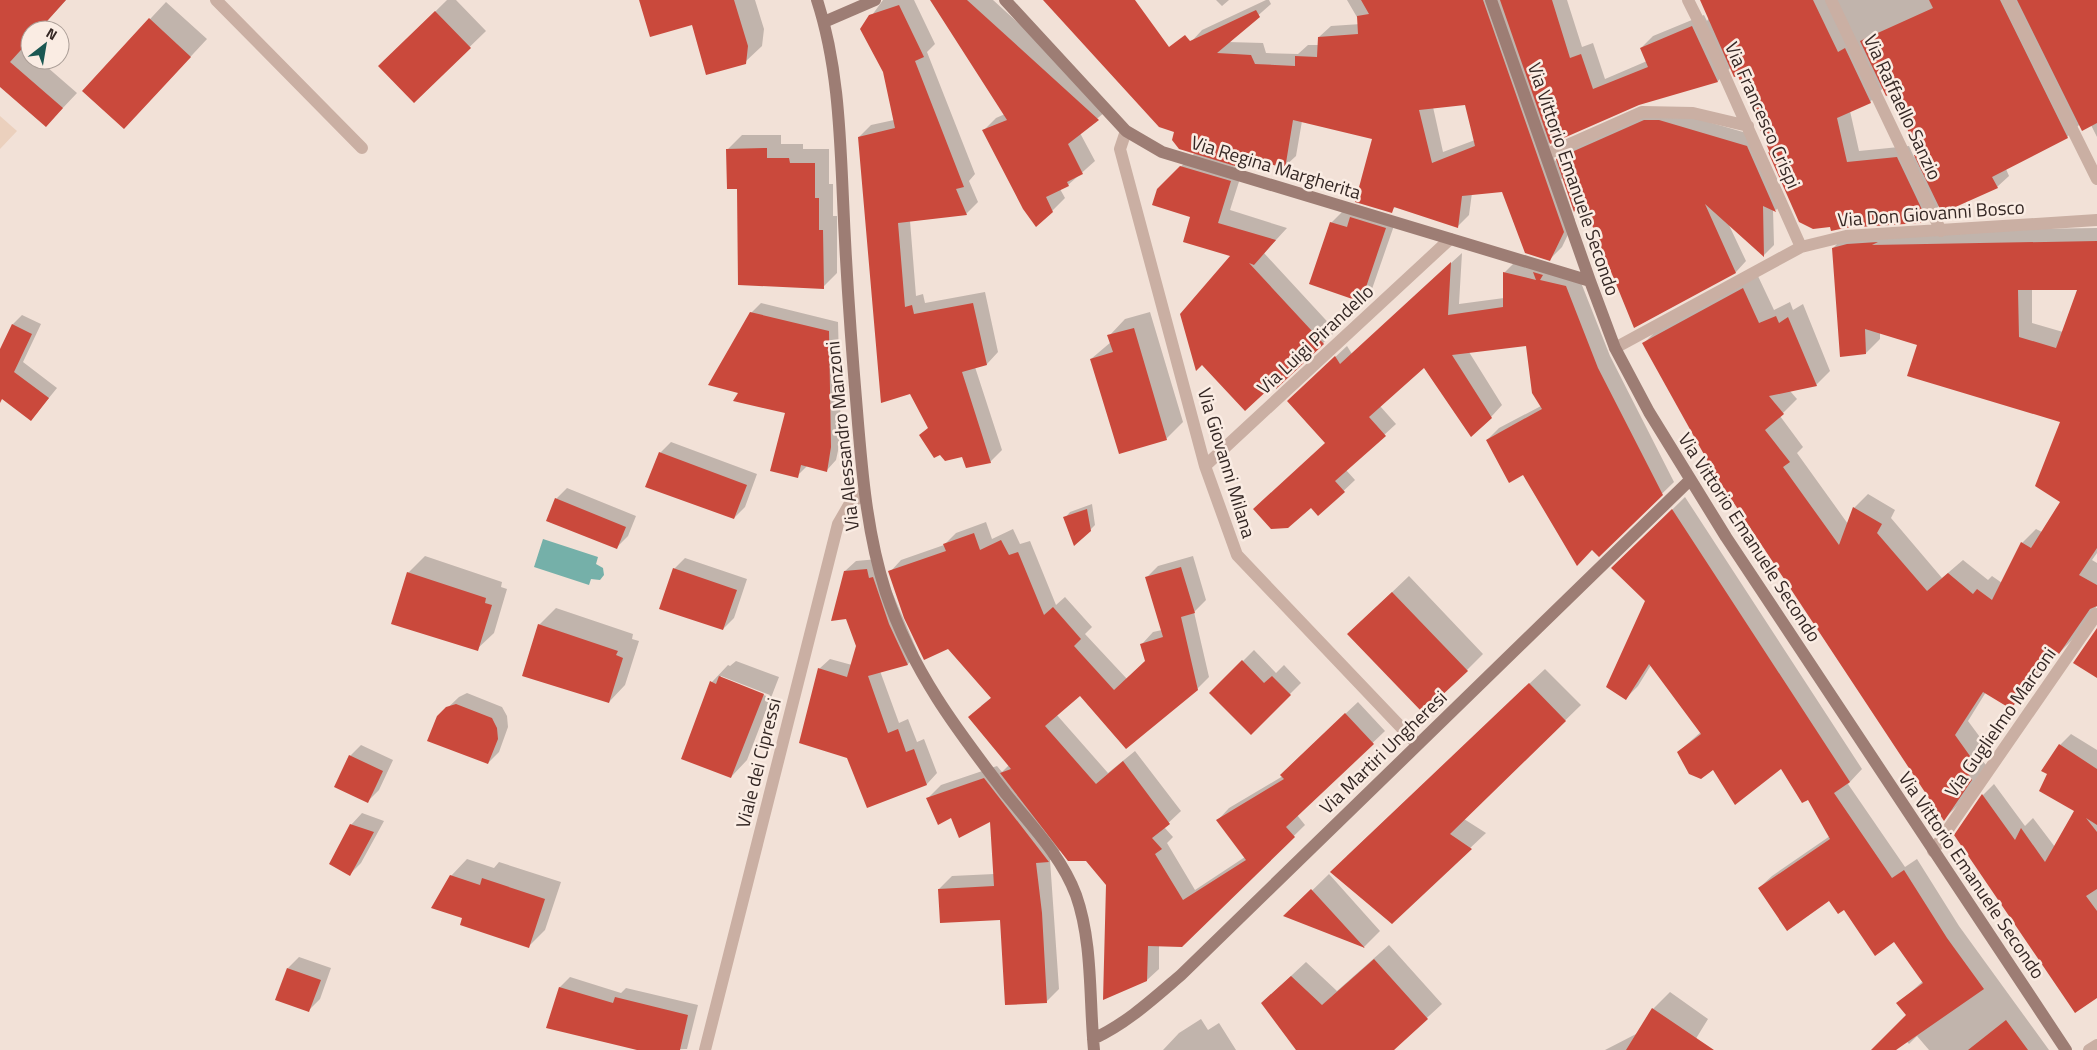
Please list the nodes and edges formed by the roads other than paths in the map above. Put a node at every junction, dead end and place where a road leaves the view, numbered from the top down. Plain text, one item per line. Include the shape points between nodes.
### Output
1 (216, 0) edge
2 (817, 0) edge
3 (875, 0) edge
4 (1005, 0) edge
5 (1491, 0) edge
6 (1688, 0) edge
7 (1831, 0) edge
8 (2008, 0) edge
9 (824, 22) junction
10 (1748, 126) junction
11 (1126, 131) junction
12 (362, 148) dead end
13 (1545, 154) junction
14 (2097, 179) edge
15 (2097, 220) edge
16 (1940, 230) junction
17 (1450, 240) junction
18 (1801, 246) junction
19 (1590, 282) junction
20 (1615, 348) junction
21 (1206, 466) junction
22 (1690, 480) junction
23 (864, 494) junction
24 (2097, 614) edge
25 (1417, 744) junction
26 (1933, 851) junction
27 (1093, 1044) edge
28 (2097, 1045) edge
29 (706, 1050) edge
30 (2066, 1050) edge
31 (2089, 1050) edge

1 - 12 street
2 - 9 street, Via Alessandro Manzoni
3 - 9 street
4 - 11 street, Via Regina Margherita
5 - 13 street, Via Vittorio Emanuele Secondo
6 - 10 street, Via Francesco Crispi
7 - 16 street, Via Raffaello Sanzio
8 - 14 street
9 - 23 street, Via Alessandro Manzoni via 839,114 848,308
10 - 13 street via 1692,113 1642,112
10 - 18 street, Via Francesco Crispi
11 - 17 street, Via Regina Margherita via 1162,152
11 - 21 street, Via Giovanni Milana via 1120,149
13 - 19 street, Via Vittorio Emanuele Secondo
15 - 16 street, Via Don Giovanni Bosco
16 - 18 street, Via Don Giovanni Bosco via 1846,236
17 - 19 street, Via Regina Margherita
17 - 21 street, Via Luigi Pirandello
18 - 20 street, Via Don Giovanni Bosco
19 - 20 street, Via Vittorio Emanuele Secondo
20 - 22 street, Via Vittorio Emanuele Secondo
21 - 25 street, Via Giovanni Milana via 1236,555
22 - 25 street, Via Martiri Ungheresi
22 - 26 street, Via Vittorio Emanuele Secondo
23 - 27 street, Via Alessandro Manzoni via 886,592 923,678 950,721 1057,858 1075,894 1085,930
23 - 29 street, Viale dei Cipressi via 848,505 838,524
24 - 26 street, Via Guglielmo Marconi
25 - 27 street, Via Martiri Ungheresi via 1181,975
26 - 30 street, Via Vittorio Emanuele Secondo
28 - 31 street

